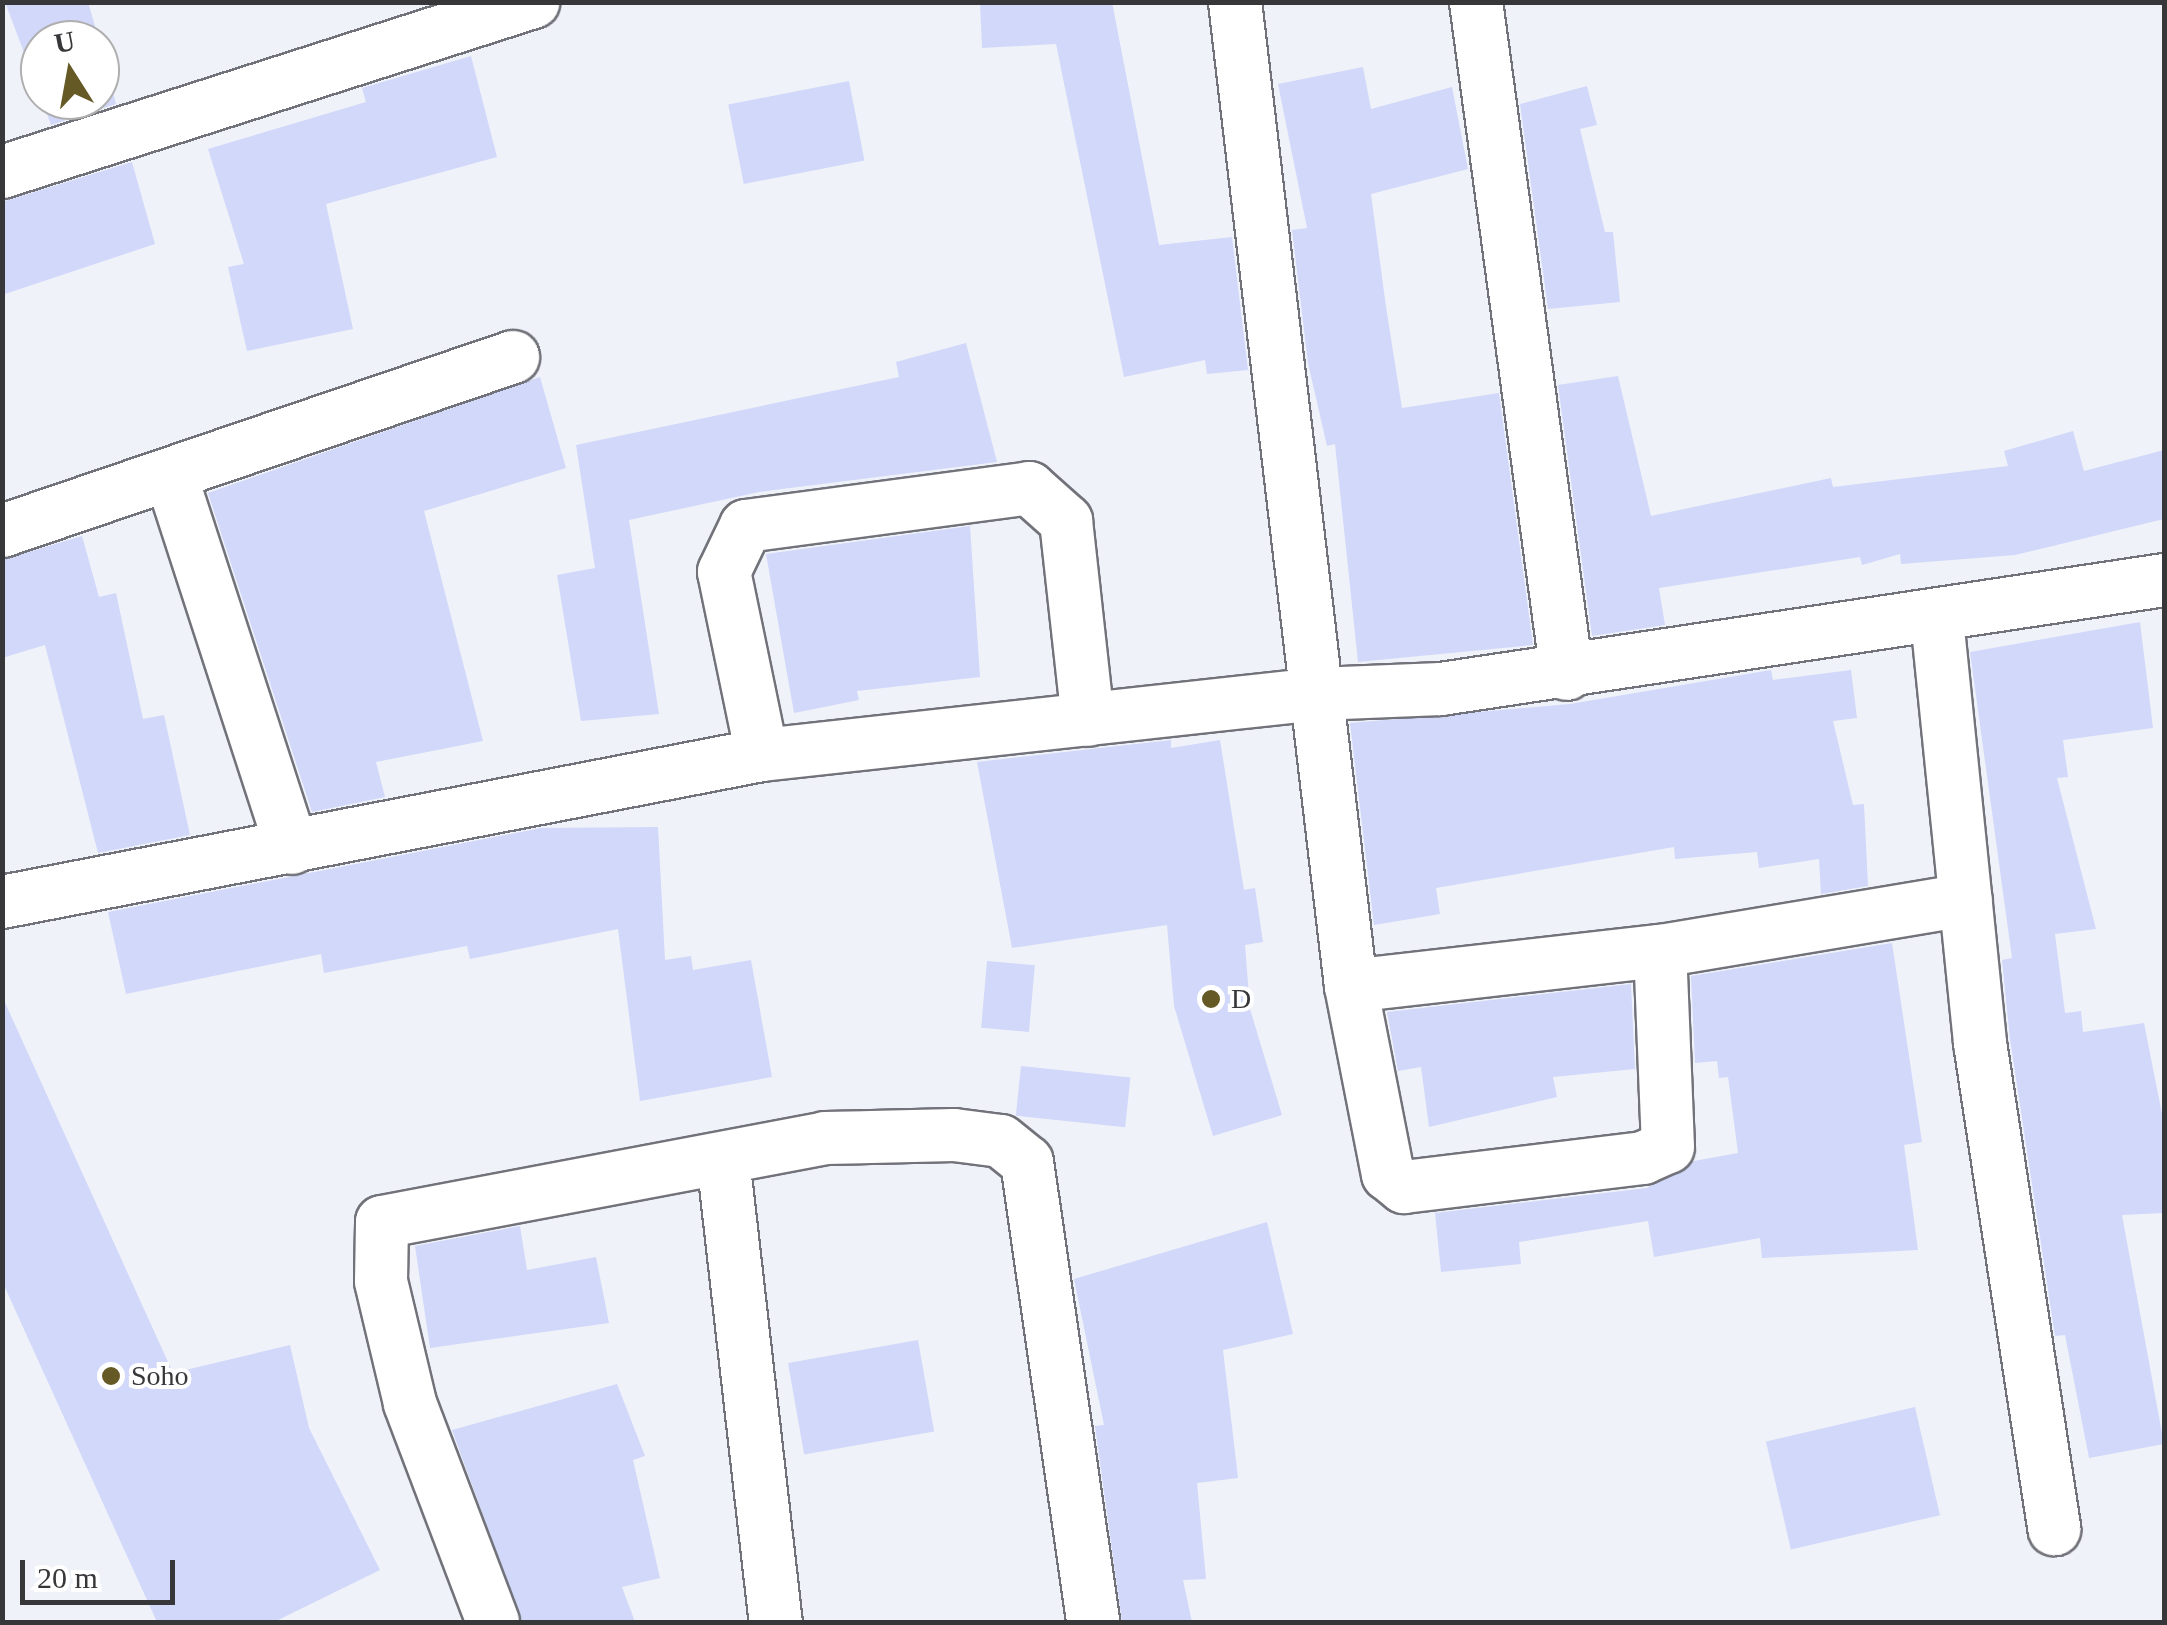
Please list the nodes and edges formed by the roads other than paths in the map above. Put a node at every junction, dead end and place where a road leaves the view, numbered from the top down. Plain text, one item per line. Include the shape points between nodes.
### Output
1 (533, 2) edge
2 (1235, 2) edge
3 (1476, 2) edge
4 (2, 172) edge
5 (513, 357) dead end
6 (171, 476) junction
7 (2, 531) edge
8 (2164, 580) edge
9 (1937, 618) junction
10 (1567, 674) junction
11 (1317, 694) junction
12 (1088, 720) junction
13 (762, 754) junction
14 (292, 848) junction
15 (1966, 900) junction
16 (2, 902) edge
17 (1660, 951) junction
18 (1351, 986) junction
19 (722, 1158) junction
20 (2054, 1529) dead end
21 (493, 1622) edge
22 (776, 1622) edge
23 (1093, 1622) edge

1 - 4 street
2 - 11 street
3 - 10 street
5 - 6 street
6 - 7 street
6 - 14 street
8 - 9 street
9 - 10 street
9 - 15 street
10 - 11 street
11 - 12 street
11 - 18 street
12 - 13 street
12 - 13 street via 1066,521 1029,488 770,516 730,545 724,572
13 - 14 street
14 - 16 street
15 - 17 street
15 - 20 street
17 - 18 street
17 - 18 street via 1668,1147 1643,1158 1404,1187 1388,1174
19 - 21 street via 382,1222 381,1281 410,1403
19 - 22 street
19 - 23 street via 824,1138 954,1135 1001,1142 1026,1162

